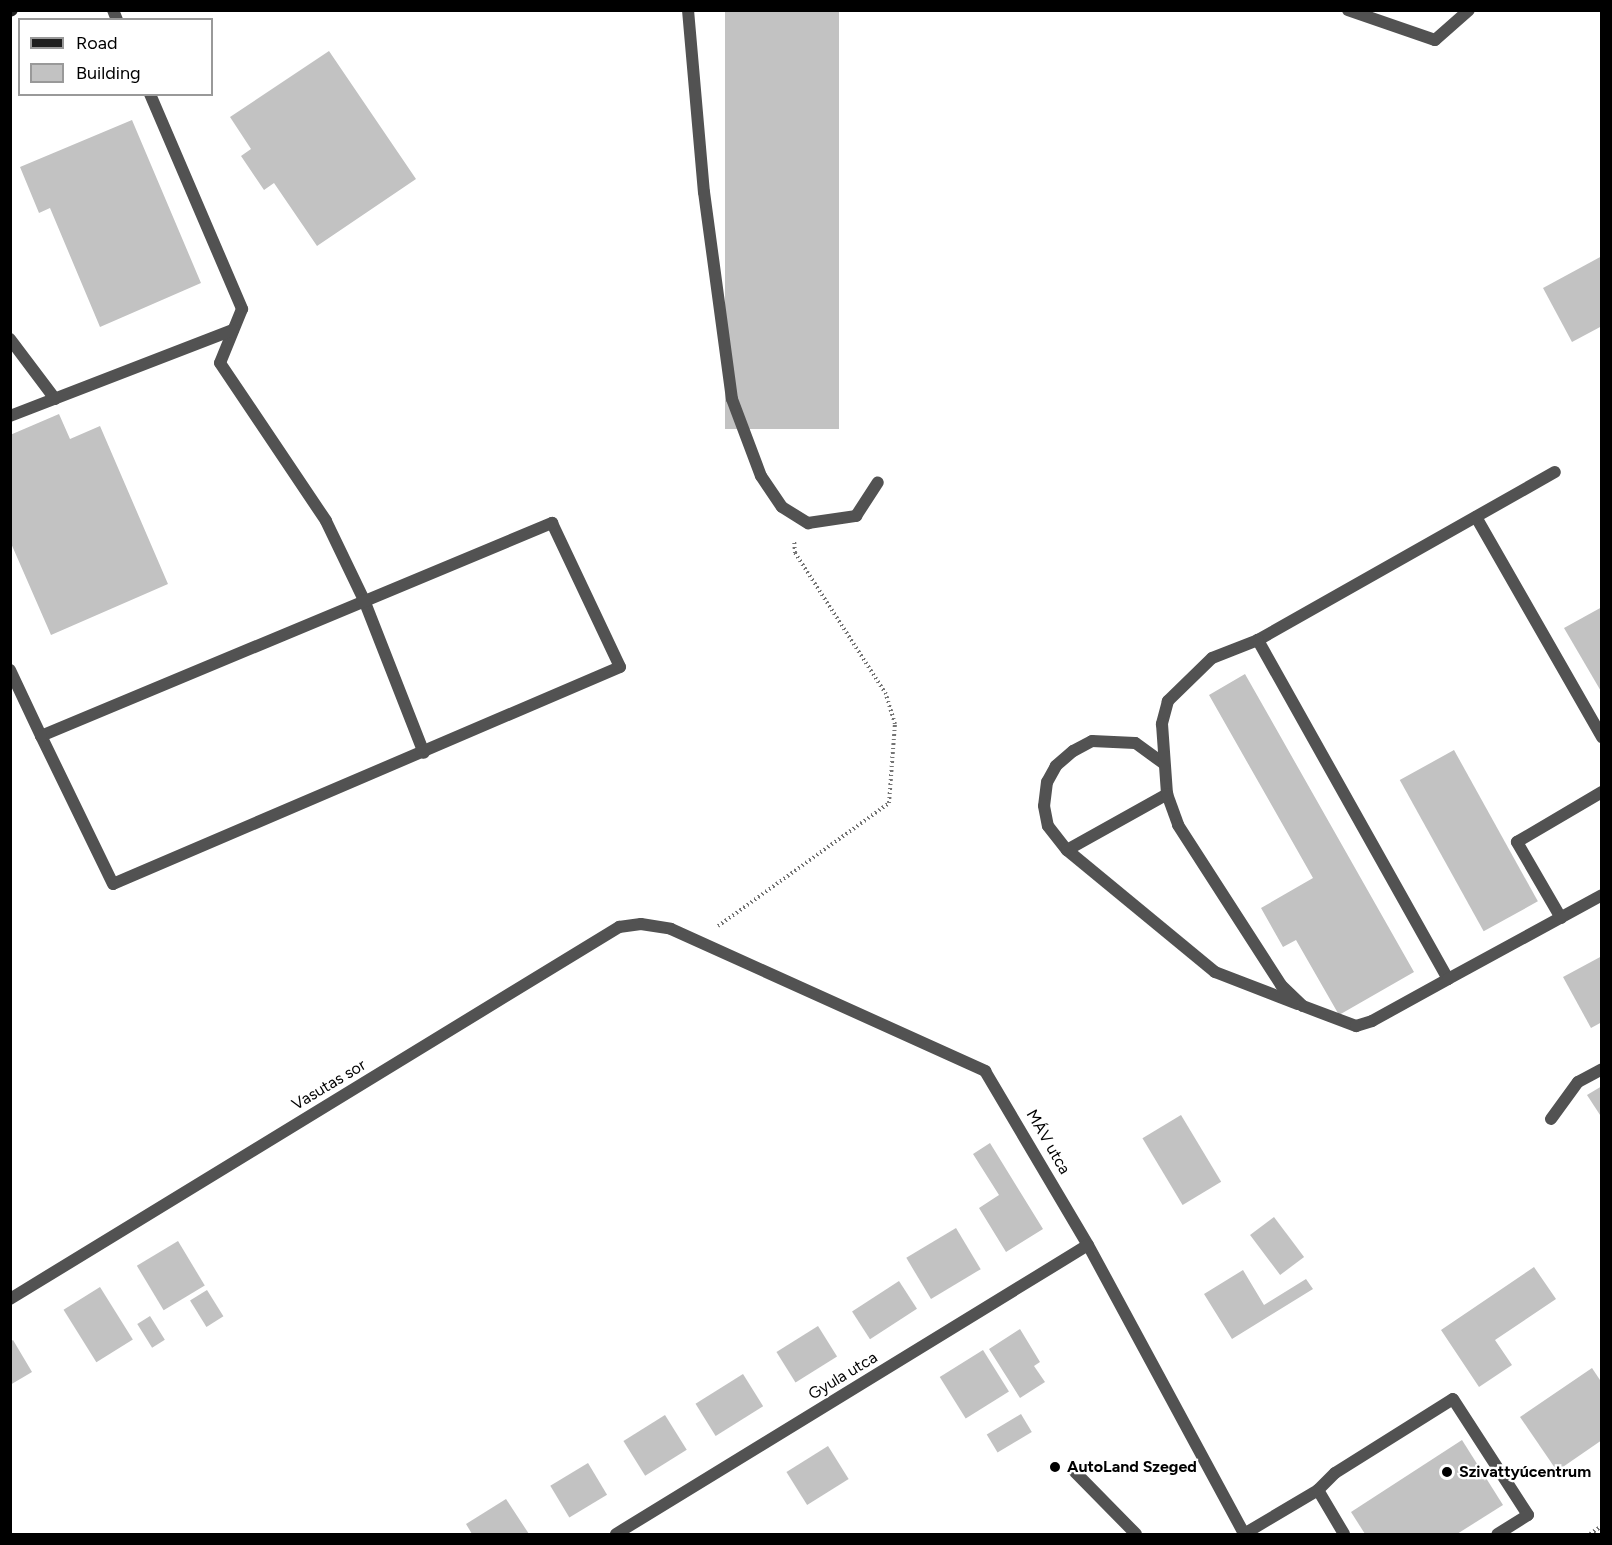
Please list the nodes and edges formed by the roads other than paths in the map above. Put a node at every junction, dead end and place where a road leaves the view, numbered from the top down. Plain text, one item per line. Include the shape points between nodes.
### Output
1 (688, 10) edge
2 (1348, 10) edge
3 (1469, 10) edge
4 (151, 96) edge
5 (233, 330) junction
6 (10, 339) edge
7 (55, 399) junction
8 (10, 416) edge
9 (1555, 472) dead end
10 (878, 482) dead end
11 (1476, 517) junction
12 (364, 600) junction
13 (1258, 640) junction
14 (10, 670) edge
15 (41, 736) junction
16 (1602, 737) edge
17 (424, 753) junction
18 (1163, 763) junction
19 (1602, 792) edge
20 (1167, 794) junction
21 (1066, 850) junction
22 (1602, 895) edge
23 (1561, 918) junction
24 (671, 929) joint
25 (1448, 979) junction
26 (1303, 1006) junction
27 (1602, 1069) edge
28 (1551, 1119) dead end
29 (1088, 1245) junction
30 (10, 1299) edge
31 (1075, 1472) dead end
32 (1318, 1490) junction
33 (616, 1534) edge
34 (1136, 1534) edge
35 (1244, 1534) edge
36 (1344, 1534) edge
37 (1497, 1534) edge

1 - 10 street via 704,192 732,399 761,476 782,507 808,523 855,516
2 - 3 street via 1351,15 1435,40
4 - 5 street via 242,309
5 - 7 street
5 - 12 street via 220,363 326,521
6 - 7 street
7 - 8 street
9 - 11 street
11 - 13 street
11 - 16 street
12 - 15 street
12 - 17 street
12 - 17 street via 552,523 620,667
13 - 18 street via 1212,658 1176,689 1162,724
13 - 25 street
14 - 15 street
15 - 17 street via 113,884
18 - 20 street
18 - 21 street via 1135,743 1111,740 1092,741 1056,765 1047,782 1044,806 1048,826
19 - 23 street via 1517,842
20 - 21 street
20 - 26 street via 1178,825 1281,985
21 - 26 street via 1215,972
22 - 23 street
23 - 25 street
24 - 29 street, MÁV utca via 985,1071
24 - 30 street, Vasutas sor via 641,924 619,927
25 - 26 street via 1356,1026
27 - 28 street via 1578,1082
29 - 33 street, Gyula utca
29 - 35 street, MÁV utca
31 - 34 street
32 - 35 street
32 - 36 street
32 - 37 street via 1335,1473 1453,1399 1528,1515

